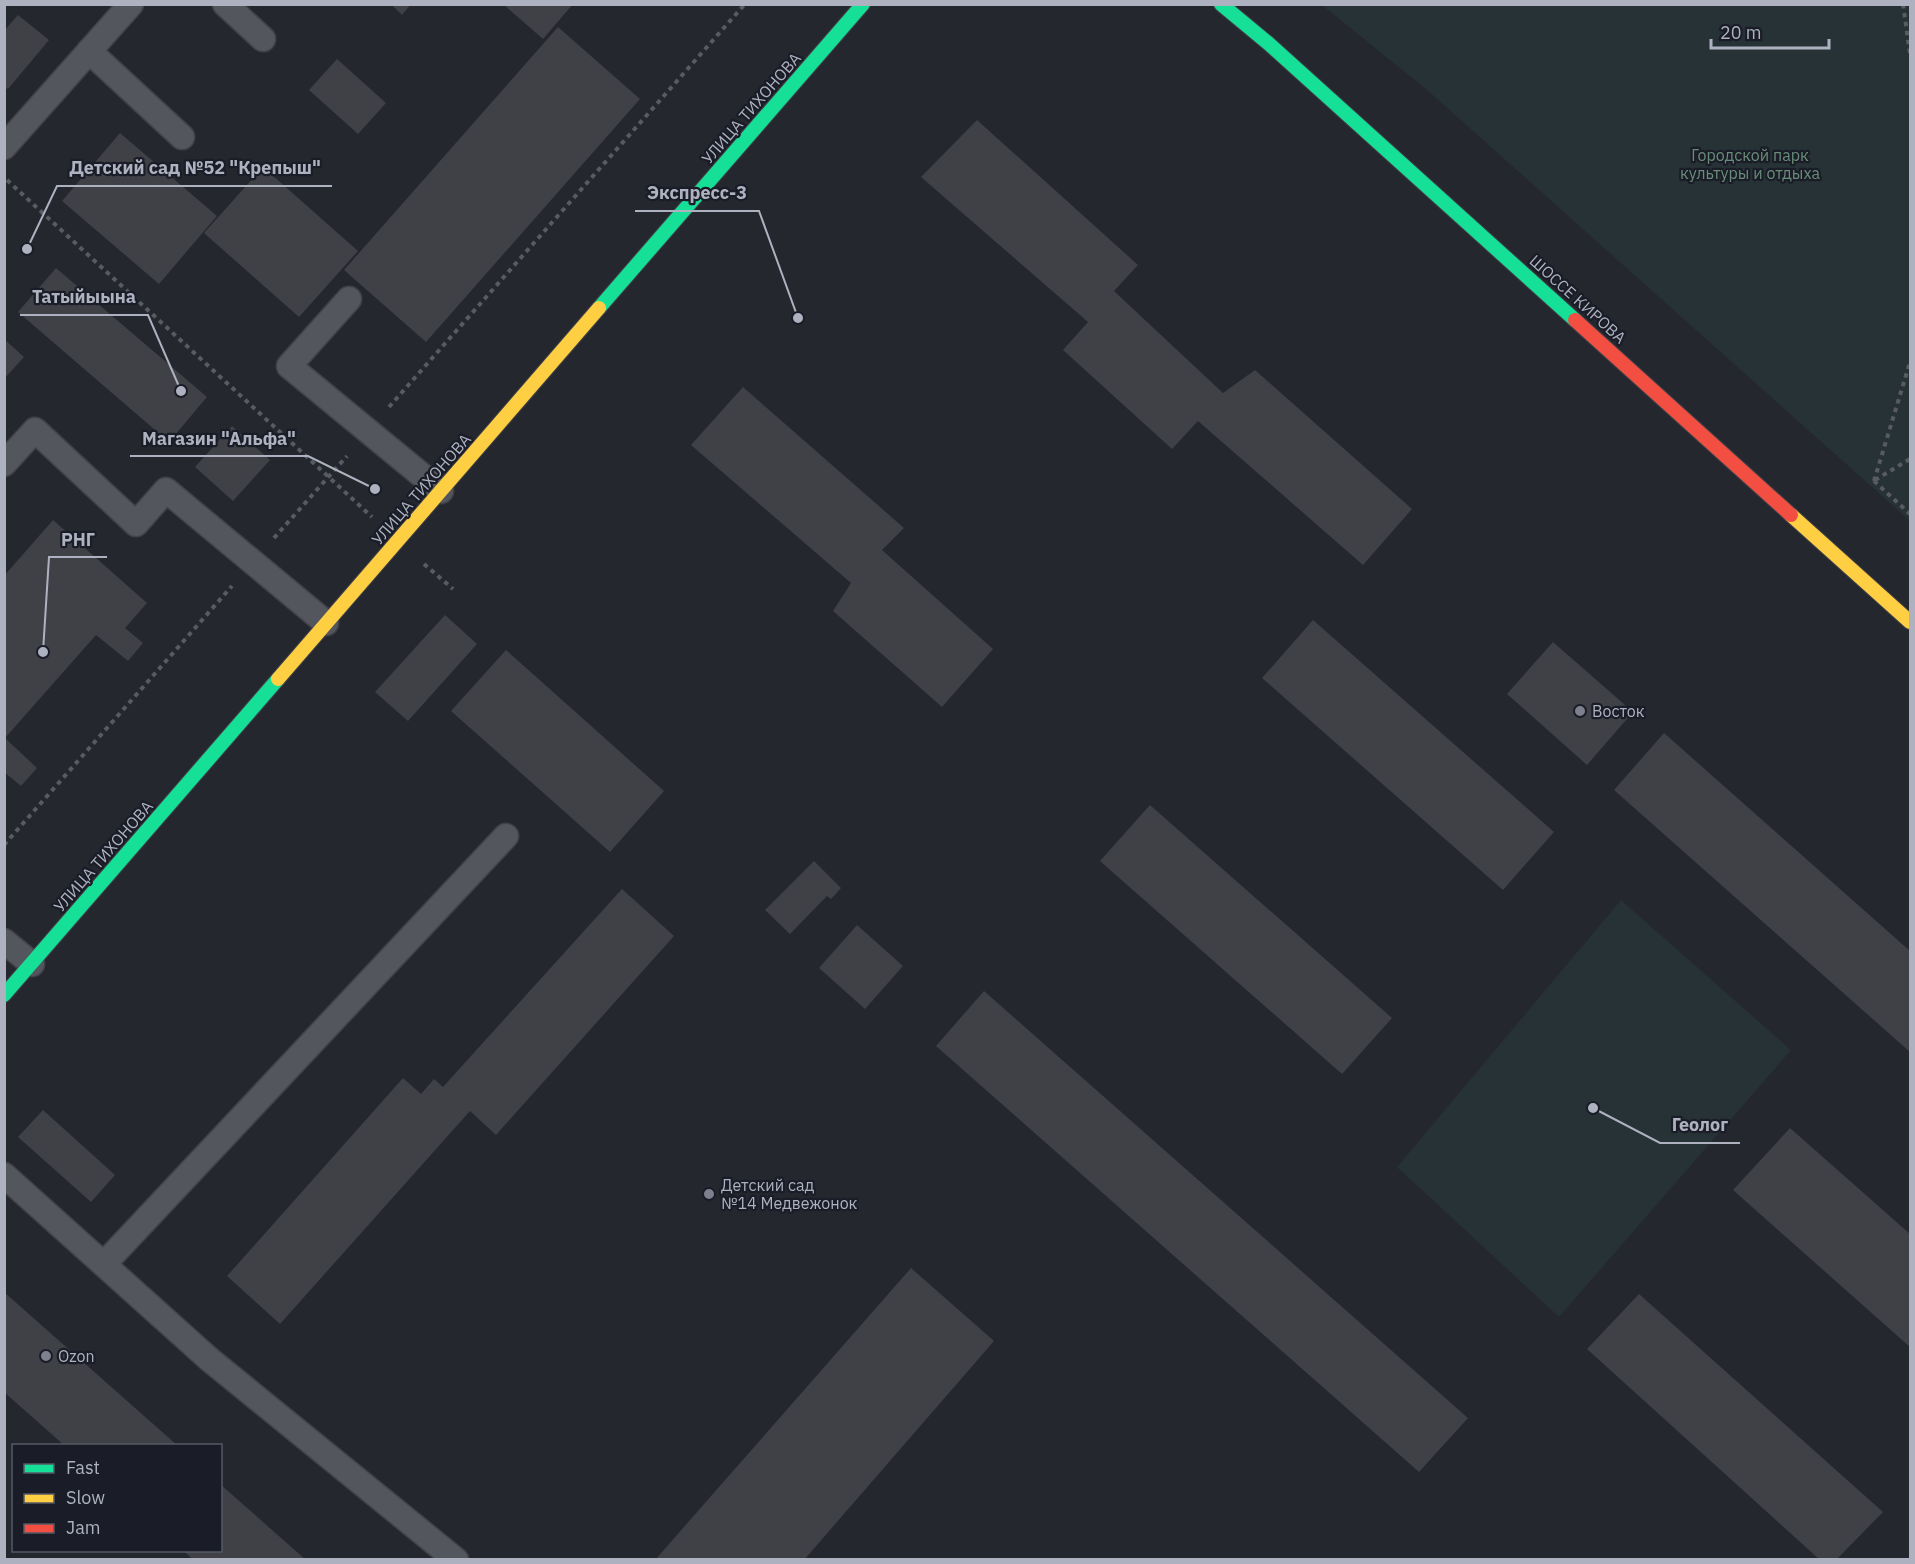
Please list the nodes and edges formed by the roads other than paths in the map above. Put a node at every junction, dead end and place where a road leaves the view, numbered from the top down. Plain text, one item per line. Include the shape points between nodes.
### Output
1 (131, 4) edge
2 (225, 4) edge
3 (863, 4) edge
4 (1221, 4) edge
5 (263, 39) dead end
6 (89, 51) junction
7 (182, 137) dead end
8 (4, 147) edge
9 (349, 299) dead end
10 (4, 464) edge
11 (441, 491) junction
12 (1911, 621) edge
13 (326, 623) junction
14 (506, 836) dead end
15 (4, 941) edge
16 (32, 963) junction
17 (4, 995) edge
18 (4, 1174) edge
19 (104, 1264) junction
20 (456, 1560) edge

1 - 6 lane
2 - 5 lane
3 - 11 main road, УЛИЦА ТИХОНОВА
4 - 12 main road, ШОССЕ КИРОВА via 1268,42
6 - 7 lane
6 - 8 lane
9 - 11 lane via 289,366
10 - 13 lane via 35,430 136,524 166,490
11 - 13 main road, УЛИЦА ТИХОНОВА
13 - 16 main road, УЛИЦА ТИХОНОВА
14 - 19 lane
15 - 16 lane
16 - 17 main road, УЛИЦА ТИХОНОВА
18 - 19 lane
19 - 20 lane via 209,1359

